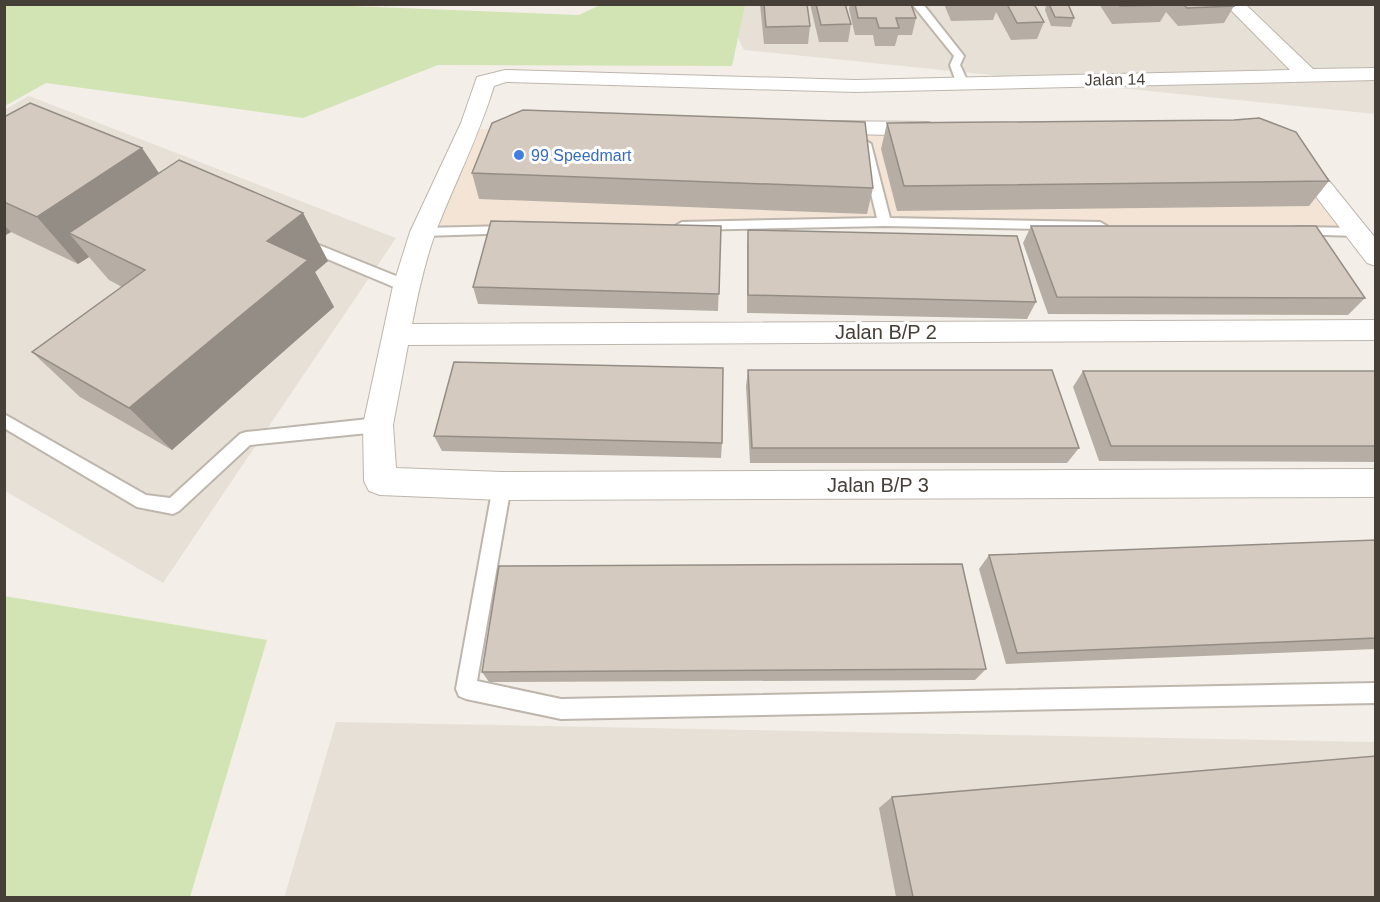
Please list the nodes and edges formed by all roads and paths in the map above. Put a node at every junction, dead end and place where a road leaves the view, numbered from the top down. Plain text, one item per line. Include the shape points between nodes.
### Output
1 (917, 4) edge
2 (1234, 4) edge
3 (1376, 74) edge
4 (1308, 77) junction
5 (962, 82) junction
6 (855, 86) junction
7 (802, 128) edge
8 (860, 129) junction
9 (944, 129) edge
10 (1278, 146) edge
11 (885, 222) junction
12 (672, 226) edge
13 (1109, 227) edge
14 (518, 230) edge
15 (1286, 230) edge
16 (423, 232) junction
17 (1356, 232) junction
18 (286, 237) edge
19 (1376, 257) edge
20 (406, 286) junction
21 (1376, 330) edge
22 (397, 335) junction
23 (4, 420) edge
24 (378, 425) junction
25 (1376, 483) edge
26 (502, 486) junction
27 (1376, 693) edge

1 - 5 lane via 959,56 955,64
2 - 4 street
3 - 4 street, Jalan 14
4 - 5 street, Jalan 14
5 - 6 street, Jalan 14
6 - 8 street
6 - 16 street, Jalan 14 via 505,75 485,81 484,123
7 - 8 street
8 - 9 street
8 - 11 lane
10 - 17 street via 1295,154
11 - 12 lane
11 - 13 lane
14 - 16 lane
15 - 17 lane
16 - 20 street
17 - 19 street
18 - 20 lane
20 - 22 street
21 - 22 street, Jalan B/P 2
22 - 24 street
23 - 24 lane via 144,502 173,506 246,439
24 - 26 street, Jalan B/P 3 via 380,480
25 - 26 street, Jalan B/P 3
26 - 27 lane via 466,689 561,709

